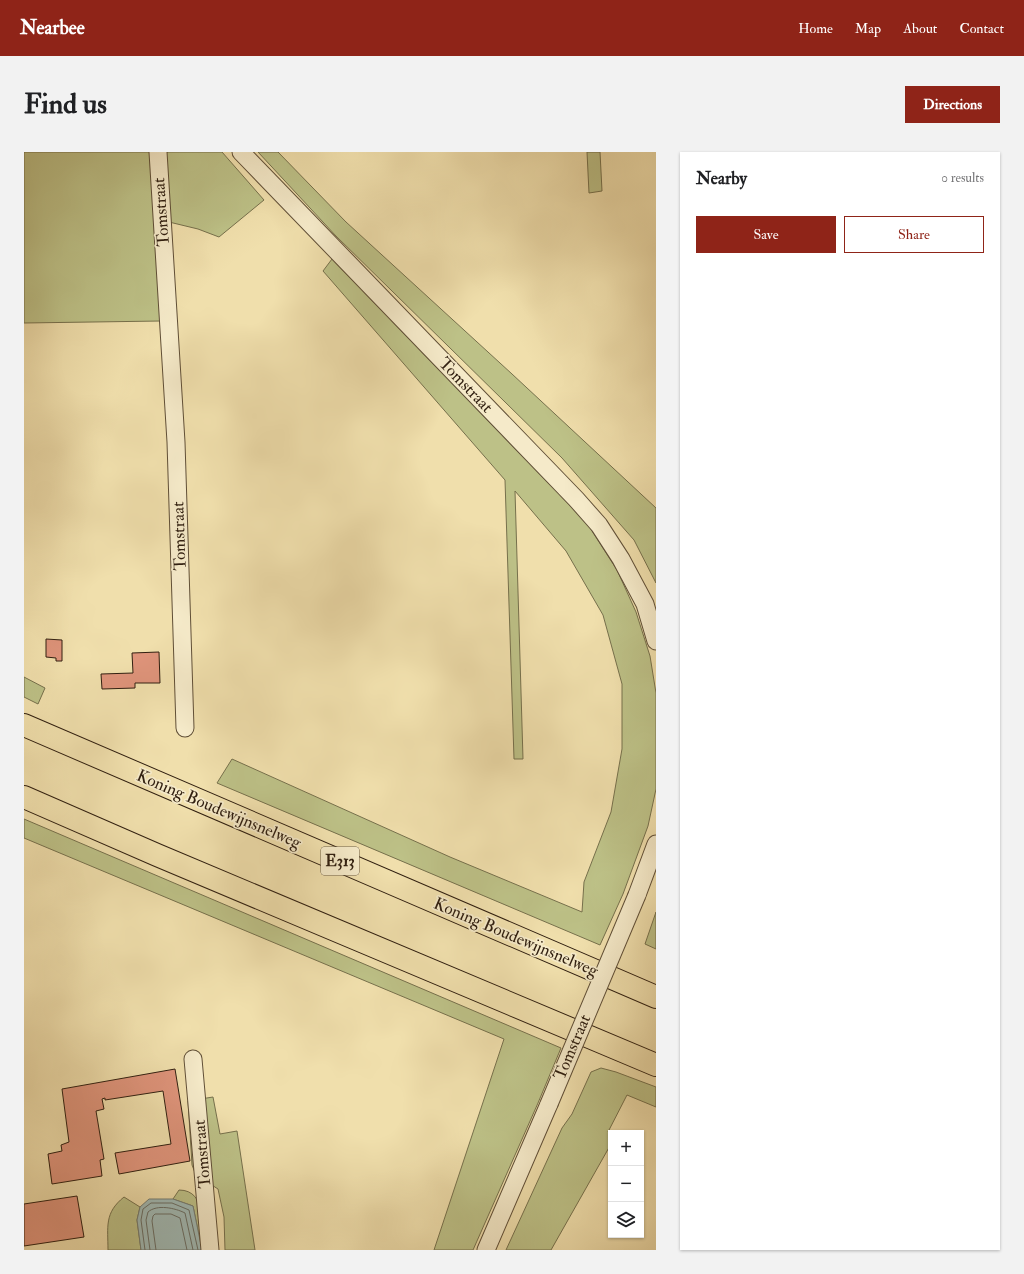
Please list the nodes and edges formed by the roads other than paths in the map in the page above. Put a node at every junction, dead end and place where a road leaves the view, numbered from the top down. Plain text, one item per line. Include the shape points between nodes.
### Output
1 (158, 152) edge
2 (241, 152) edge
3 (656, 641) edge
4 (24, 725) edge
5 (185, 728) dead end
6 (24, 797) edge
7 (656, 844) edge
8 (656, 997) edge
9 (193, 1059) dead end
10 (656, 1065) edge
11 (210, 1250) edge
12 (486, 1250) edge

1 - 5 street, Tomstraat via 176,442
2 - 3 street, Tomstraat via 599,525 645,604
4 - 8 highway, Koning Boudewijnsnelweg / E313
6 - 10 highway
7 - 12 street, Tomstraat, bridge via 637,895
9 - 11 street, Tomstraat

